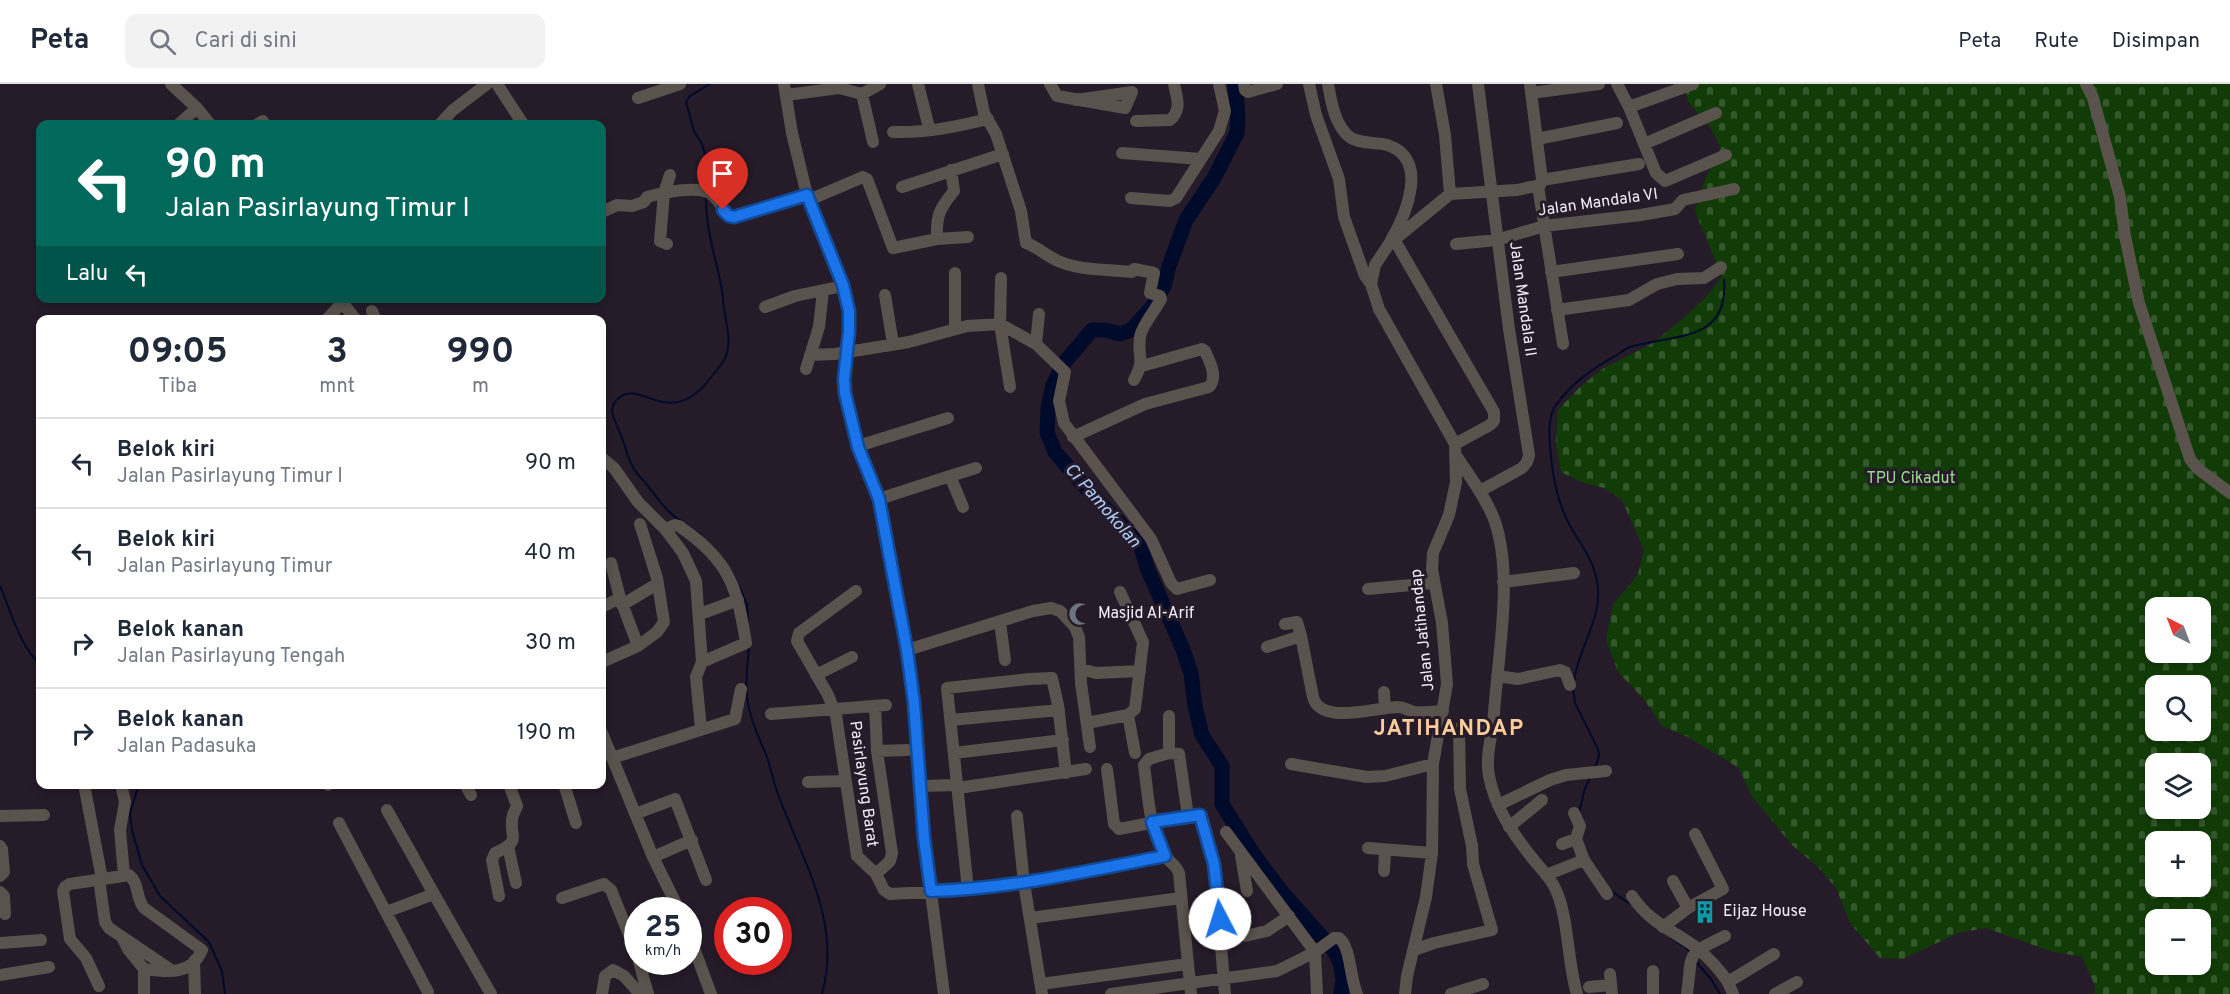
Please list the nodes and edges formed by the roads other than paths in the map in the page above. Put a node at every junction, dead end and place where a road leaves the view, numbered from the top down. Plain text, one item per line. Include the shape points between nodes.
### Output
1 (171, 84) edge
2 (487, 84) edge
3 (680, 84) edge
4 (880, 84) edge
5 (918, 84) edge
6 (978, 84) edge
7 (1050, 84) edge
8 (1174, 84) edge
9 (1219, 84) edge
10 (1244, 84) edge
11 (1277, 84) edge
12 (1309, 84) edge
13 (1328, 84) edge
14 (1436, 84) edge
15 (1478, 84) edge
16 (1599, 84) edge
17 (1619, 84) edge
18 (1693, 84) edge
19 (2086, 84) edge
20 (503, 86) edge
21 (1530, 89) edge
22 (785, 90) edge
23 (862, 94) junction
24 (638, 98) dead end
25 (1076, 100) dead end
26 (1629, 107) junction
27 (197, 108) junction
28 (1716, 113) dead end
29 (988, 119) junction
30 (184, 120) edge
31 (207, 120) edge
32 (444, 120) edge
33 (521, 120) edge
34 (1136, 121) dead end
35 (1617, 123) dead end
36 (928, 124) dead end
37 (892, 132) dead end
38 (1537, 139) junction
39 (873, 142) dead end
40 (1644, 144) junction
41 (1122, 153) dead end
42 (1003, 154) junction
43 (1726, 154) dead end
44 (1201, 159) junction
45 (1639, 164) dead end
46 (951, 170) junction
47 (670, 175) dead end
48 (1540, 183) junction
49 (902, 187) dead end
50 (1734, 189) dead end
51 (1492, 192) junction
52 (664, 193) junction
53 (1450, 194) junction
54 (808, 197) junction
55 (1131, 198) dead end
56 (606, 210) edge
57 (1544, 226) junction
58 (968, 237) dead end
59 (937, 240) junction
60 (1497, 240) junction
61 (667, 244) dead end
62 (1456, 244) dead end
63 (1389, 245) junction
64 (1678, 254) dead end
65 (1721, 267) dead end
66 (1551, 272) junction
67 (955, 273) dead end
68 (1001, 278) dead end
69 (1371, 284) junction
70 (843, 285) junction
71 (823, 291) junction
72 (885, 295) dead end
73 (342, 303) edge
74 (765, 307) dead end
75 (1557, 310) junction
76 (1039, 314) dead end
77 (352, 315) edge
78 (1000, 324) junction
79 (955, 329) junction
80 (893, 344) junction
81 (1036, 344) junction
82 (1563, 344) dead end
83 (847, 352) junction
84 (810, 355) junction
85 (1142, 366) junction
86 (806, 369) dead end
87 (1134, 380) dead end
88 (1010, 387) dead end
89 (948, 418) dead end
90 (1073, 437) junction
91 (858, 447) junction
92 (1456, 450) junction
93 (606, 461) edge
94 (976, 468) dead end
95 (950, 476) junction
96 (1480, 492) junction
97 (2230, 493) edge
98 (879, 499) junction
99 (963, 507) dead end
100 (640, 524) dead end
101 (665, 529) junction
102 (611, 563) dead end
103 (1574, 573) dead end
104 (1210, 580) dead end
105 (1503, 582) junction
106 (1433, 583) junction
107 (657, 584) junction
108 (1368, 589) dead end
109 (856, 591) dead end
110 (1120, 592) dead end
111 (738, 600) junction
112 (621, 601) junction
113 (606, 606) edge
114 (700, 614) junction
115 (1000, 622) junction
116 (1285, 624) dead end
117 (1301, 636) junction
118 (638, 646) junction
119 (1268, 647) dead end
120 (907, 650) junction
121 (852, 657) dead end
122 (606, 660) edge
123 (1005, 660) dead end
124 (702, 662) junction
125 (1081, 669) junction
126 (1140, 671) junction
127 (816, 675) junction
128 (1497, 676) junction
129 (1570, 685) dead end
130 (741, 689) dead end
131 (1384, 693) dead end
132 (1385, 708) junction
133 (835, 709) junction
134 (1059, 710) junction
135 (1443, 711) junction
136 (771, 714) dead end
137 (1128, 715) junction
138 (1169, 716) dead end
139 (951, 720) junction
140 (1087, 723) junction
141 (1494, 724) junction
142 (701, 729) junction
143 (1062, 740) junction
144 (1090, 747) dead end
145 (907, 750) dead end
146 (877, 751) junction
147 (954, 753) junction
148 (1135, 753) dead end
149 (1169, 753) junction
150 (608, 756) edge
151 (1291, 764) dead end
152 (1433, 764) junction
153 (1086, 769) dead end
154 (1107, 769) dead end
155 (1606, 771) dead end
156 (1066, 773) junction
157 (845, 781) junction
158 (808, 782) dead end
159 (920, 786) junction
160 (958, 787) junction
161 (85, 789) edge
162 (122, 789) edge
163 (511, 789) edge
164 (566, 789) edge
165 (1542, 800) dead end
166 (1498, 805) junction
167 (387, 810) dead end
168 (1574, 813) dead end
169 (635, 814) junction
170 (44, 815) dead end
171 (1192, 815) junction
172 (0, 816) edge
173 (1017, 816) dead end
174 (1152, 822) junction
175 (339, 823) dead end
176 (576, 823) dead end
177 (1509, 827) junction
178 (1226, 832) dead end
179 (1695, 834) dead end
180 (1576, 839) junction
181 (692, 840) junction
182 (1562, 844) dead end
183 (0, 846) edge
184 (508, 846) junction
185 (1368, 848) dead end
186 (1385, 850) junction
187 (1240, 852) junction
188 (1432, 853) junction
189 (1165, 856) junction
190 (653, 857) junction
191 (1584, 860) junction
192 (1384, 871) dead end
193 (876, 874) junction
194 (124, 875) junction
195 (1546, 875) junction
196 (0, 876) edge
197 (100, 879) junction
198 (706, 880) dead end
199 (1673, 881) dead end
200 (516, 883) dead end
201 (1024, 883) junction
202 (1266, 885) junction
203 (968, 890) junction
204 (931, 891) junction
205 (0, 892) edge
206 (434, 894) junction
207 (1607, 894) dead end
208 (499, 896) dead end
209 (1632, 896) dead end
210 (673, 897) edge
211 (562, 898) dead end
212 (1181, 898) junction
213 (1688, 908) junction
214 (386, 912) junction
215 (5, 914) dead end
216 (1289, 916) junction
217 (1030, 918) junction
218 (624, 922) edge
219 (1663, 927) junction
220 (1245, 936) dead end
221 (1725, 936) dead end
222 (122, 937) junction
223 (41, 939) dead end
224 (0, 943) edge
225 (1319, 949) junction
226 (1698, 949) junction
227 (1414, 950) junction
228 (1774, 954) dead end
229 (194, 961) junction
230 (1187, 964) junction
231 (49, 967) dead end
232 (144, 969) junction
233 (171, 970) junction
234 (702, 970) edge
235 (1653, 971) dead end
236 (0, 975) edge
237 (643, 975) edge
238 (1224, 979) junction
239 (1797, 982) dead end
240 (1483, 984) dead end
241 (1611, 984) edge
242 (1589, 987) dead end
243 (1731, 988) edge
244 (1041, 989) edge
245 (1191, 989) edge
246 (97, 990) edge
247 (1171, 990) edge
248 (1135, 992) edge
249 (144, 994) edge
250 (195, 994) edge
251 (427, 994) edge
252 (491, 994) edge
253 (602, 994) edge
254 (640, 994) edge
255 (648, 994) edge
256 (711, 994) edge
257 (944, 994) edge
258 (1111, 994) edge
259 (1225, 994) edge
260 (1317, 994) edge
261 (1357, 994) edge
262 (1405, 994) edge
263 (1451, 994) edge
264 (1577, 994) edge
265 (1653, 994) edge
266 (1687, 994) edge
267 (1775, 994) edge

1 - 27 street
2 - 32 street
3 - 24 street
4 - 23 street
5 - 36 street
6 - 29 street
7 - 25 street via 1056,96
8 - 34 street via 1178,102 1174,117
9 - 44 street via 1224,118
10 - 11 street via 1248,92
12 - 69 street via 1339,179 1344,217
13 - 63 street via 1340,124 1352,139 1389,145 1407,159 1410,196
14 - 53 street
15 - 51 street, Jalan Mandala II
16 - 21 street
17 - 26 street
18 - 26 street
19 - 97 street via 2120,197 2139,303 2190,459
20 - 33 street
21 - 38 street
22 - 23 street via 839,88
22 - 54 street
23 - 39 street
26 - 40 street
27 - 30 street
27 - 31 street
28 - 40 street
29 - 37 street via 949,129
29 - 42 street
35 - 38 street
38 - 48 street
40 - 43 street via 1656,173 1665,181
41 - 44 street
42 - 46 street
42 - 85 street via 1021,210 1026,243 1059,262 1154,273 1150,293 1161,299 1140,336
44 - 55 street via 1173,200
45 - 48 street
46 - 49 street
46 - 59 street via 954,191 938,214
47 - 52 street
48 - 51 street
48 - 57 street
50 - 57 street, Jalan Mandala VI via 1683,200 1675,209
51 - 53 street
51 - 60 street, Jalan Mandala II
52 - 54 street via 702,190 714,196 734,217
52 - 56 street via 646,197 635,206
52 - 61 street via 660,241
53 - 63 street
54 - 59 street via 867,178 892,248
54 - 70 street
57 - 60 street, Jalan Mandala VI
57 - 66 street
58 - 59 street
60 - 62 street, Jalan Mandala VI
60 - 96 street, Jalan Mandala II via 1529,454 1522,468
63 - 69 street via 1375,265
63 - 92 street via 1494,412 1490,425
64 - 66 street
65 - 75 street via 1704,278 1657,284 1629,300
66 - 75 street
67 - 79 street
68 - 78 street
69 - 92 street via 1379,309
70 - 71 street
70 - 83 street via 849,311
71 - 74 street
71 - 84 street via 819,327
72 - 80 street
73 - 77 street
75 - 82 street
76 - 81 street
78 - 79 street
78 - 81 street
78 - 88 street
79 - 80 street
80 - 83 street
81 - 90 street via 1065,372 1059,401 1064,423
83 - 84 street
83 - 91 street via 845,393
84 - 86 street
85 - 87 street
85 - 90 street via 1202,349 1211,366 1213,384 1145,404
89 - 91 street
90 - 104 street via 1151,539 1171,583 1177,589
91 - 98 street
92 - 96 street
92 - 106 street, Jalan Jatihandap via 1456,482 1449,515 1433,553
93 - 101 street
94 - 95 street
95 - 98 street
95 - 99 street
96 - 105 street via 1495,522
98 - 120 street
100 - 107 street
101 - 111 street via 679,526 708,548 732,580
101 - 114 street via 683,553 696,581
102 - 112 street
103 - 105 street
105 - 128 street
106 - 108 street
106 - 135 street, Jalan Jatihandap via 1442,623 1447,684
107 - 112 street
107 - 118 street via 664,622
109 - 127 street, Pasirlayung Barat via 797,637
110 - 126 street via 1142,636
111 - 114 street
111 - 124 street via 746,643
112 - 113 street
112 - 118 street
114 - 124 street
115 - 120 street
115 - 123 street
115 - 125 street via 1033,611 1060,610 1079,637
116 - 117 street via 1297,621
117 - 119 street
117 - 132 street via 1315,705 1337,713
118 - 122 street
120 - 159 street
121 - 127 street
124 - 142 street via 696,677
125 - 126 street via 1096,673
125 - 140 street
126 - 137 street via 1135,708
127 - 133 street, Pasirlayung Barat
128 - 129 street via 1518,679 1560,670 1565,672
128 - 141 street
130 - 142 street via 737,718
131 - 132 street
132 - 135 street
133 - 136 street
133 - 146 street via 880,706
133 - 157 street, Pasirlayung Barat
134 - 139 street
134 - 139 street via 1050,677 949,686
134 - 143 street
135 - 152 street, Jalan Jatihandap
137 - 140 street
137 - 148 street
138 - 149 street
139 - 147 street
140 - 144 street
141 - 166 street via 1488,757
141 - 227 street via 1463,725 1459,729 1460,789 1475,873 1492,930
142 - 150 street
143 - 147 street
143 - 156 street
145 - 146 street
146 - 193 street via 892,853 890,861
147 - 160 street
149 - 171 street via 1179,754
149 - 174 street via 1149,759 1144,765
150 - 169 street
151 - 152 street via 1367,777
152 - 188 street, Jalan Jatihandap
153 - 156 street
154 - 174 street via 1116,828
155 - 166 street via 1550,780
156 - 160 street
157 - 158 street
157 - 193 street, Pasirlayung Barat via 856,856
159 - 160 street
159 - 204 street
160 - 203 street
161 - 197 street
162 - 194 street via 125,802 120,830
163 - 184 street via 517,806
164 - 176 street
165 - 177 street
166 - 177 street
167 - 206 street
168 - 180 street via 1580,826
169 - 181 street via 675,799
169 - 190 street
170 - 172 street
171 - 174 street
171 - 238 street via 1202,816 1214,864
173 - 201 street
174 - 189 street
175 - 214 street
177 - 195 street
178 - 187 street
179 - 213 street via 1724,889
180 - 182 street
180 - 191 street
181 - 190 street
181 - 198 street
183 - 196 street via 4,872
184 - 200 street
184 - 208 street via 493,856
185 - 186 street
186 - 188 street
186 - 192 street
187 - 202 street
187 - 202 street via 1243,891
188 - 227 street, Jalan Jatihandap
189 - 201 street
189 - 212 street via 1176,866
190 - 210 street
191 - 195 street
191 - 207 street
193 - 204 street, Pasirlayung Barat via 890,894
194 - 197 street
194 - 229 street via 134,880 144,908 201,948
195 - 264 street via 1562,908
197 - 222 street via 105,922
197 - 246 street via 70,884 63,891 70,939 86,958
199 - 213 street
201 - 203 street
201 - 217 street
202 - 216 street
203 - 204 street
204 - 257 street
205 - 215 street via 4,896
206 - 214 street
206 - 252 street
209 - 219 street via 1648,917
211 - 218 street via 607,885
212 - 217 street
212 - 230 street
213 - 219 street
214 - 251 street
216 - 220 street via 1267,931
216 - 225 street
217 - 244 street
219 - 226 street
221 - 226 street
222 - 232 street
222 - 233 street
223 - 224 street
225 - 238 street via 1277,971
225 - 260 street
225 - 261 street via 1334,938 1343,941
226 - 243 street via 1713,962
226 - 266 street via 1689,965
227 - 262 street, Jalan Jatihandap
228 - 243 street
229 - 233 street via 181,971
229 - 250 street
230 - 244 street
230 - 245 street
231 - 236 street
232 - 233 street
232 - 249 street
234 - 256 street
235 - 265 street
237 - 255 street
238 - 245 street
238 - 259 street
239 - 267 street
240 - 263 street
241 - 242 street
245 - 247 street
247 - 248 street
248 - 258 street
253 - 254 street via 605,975 613,970

